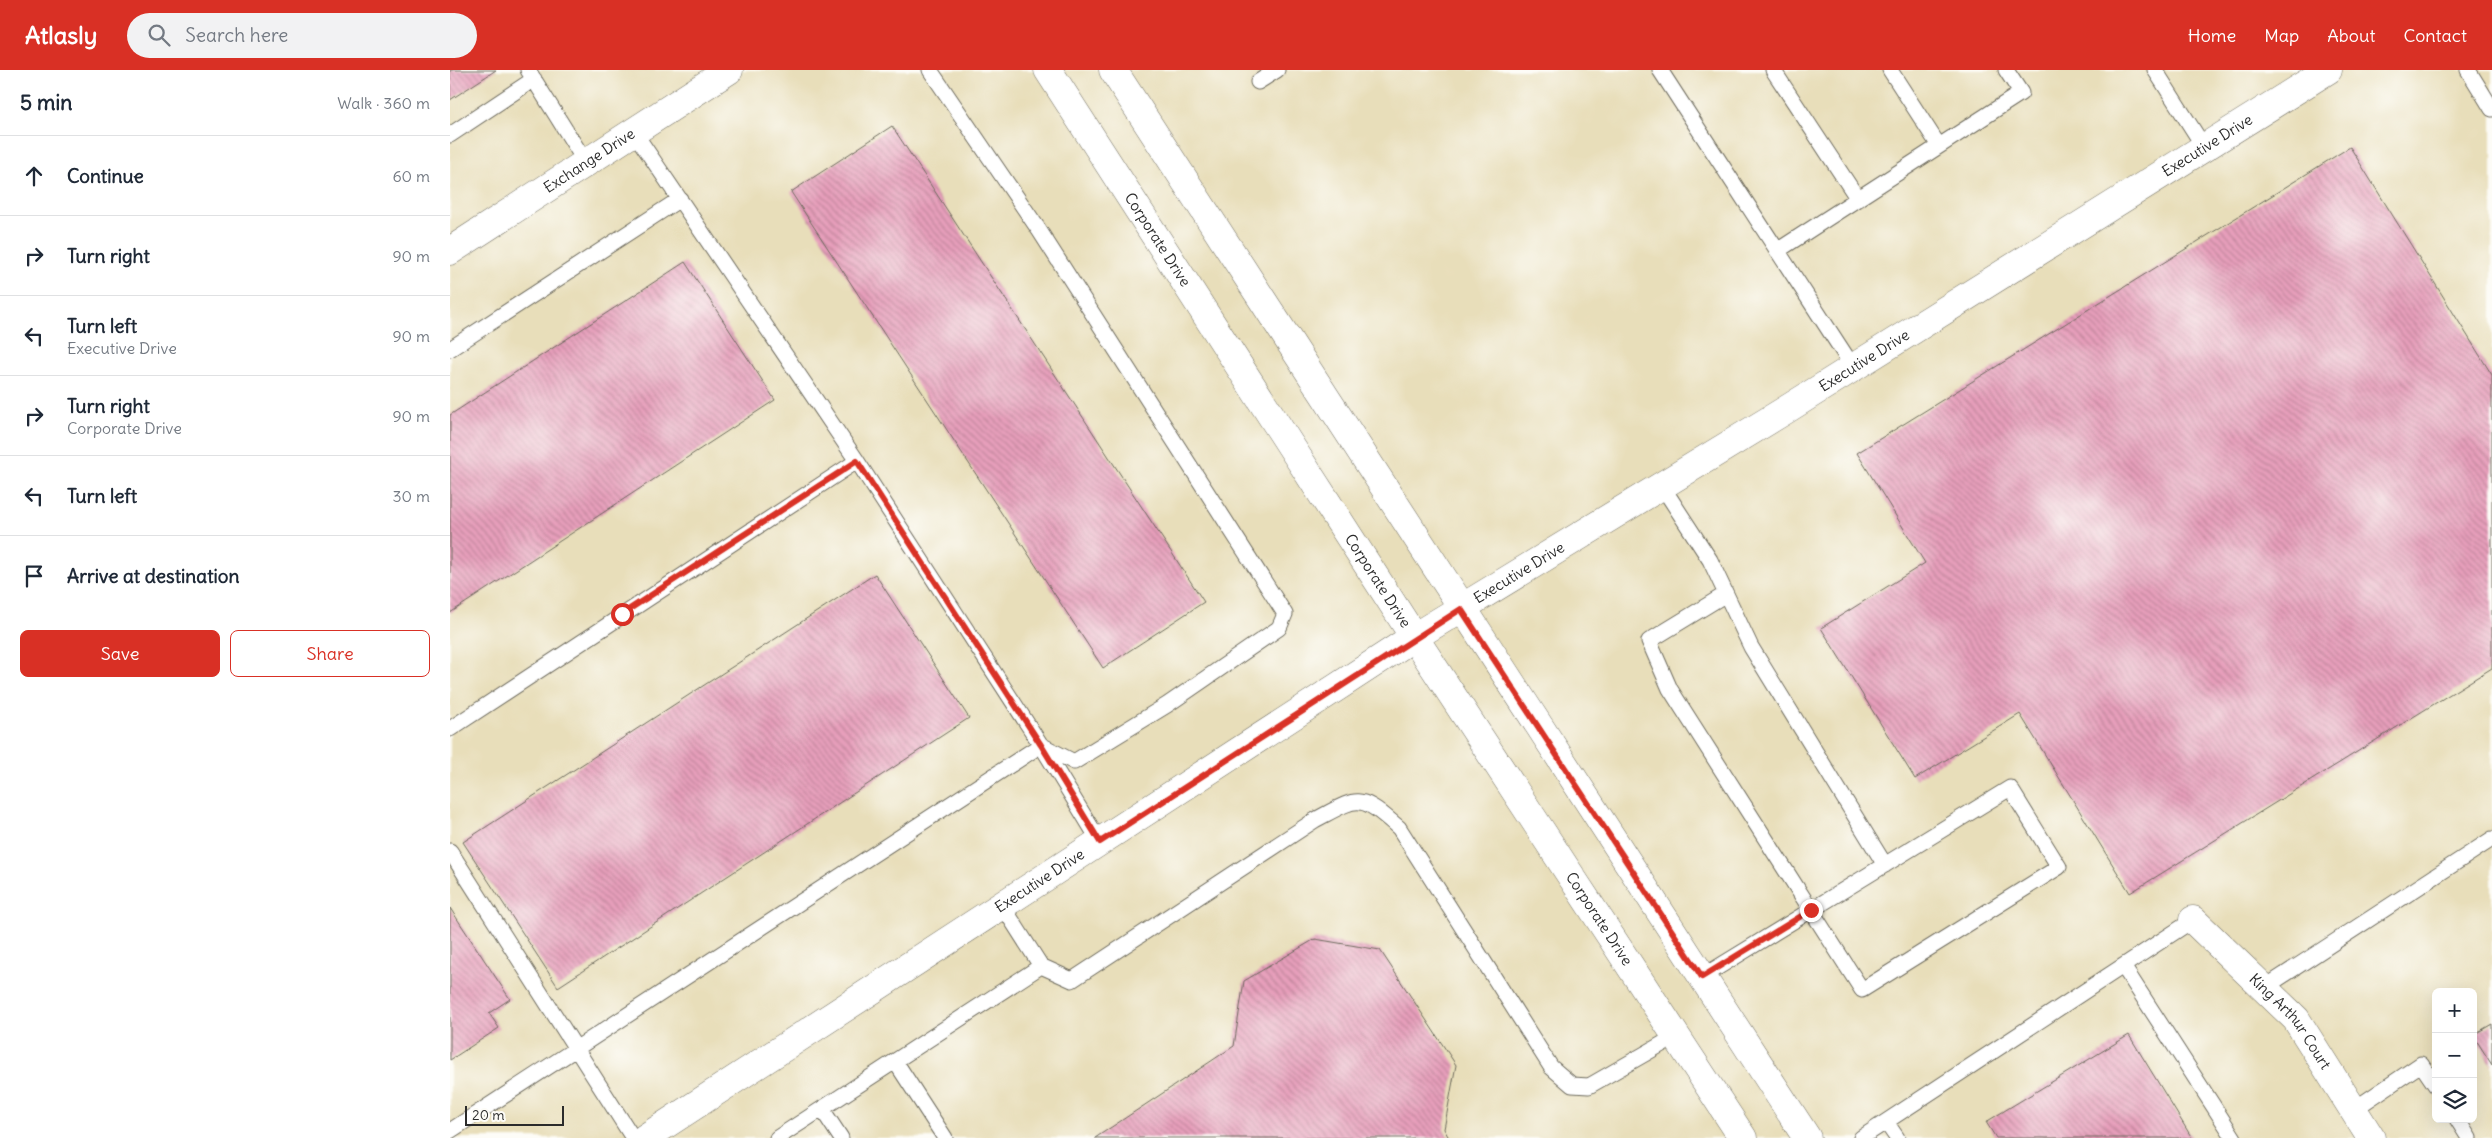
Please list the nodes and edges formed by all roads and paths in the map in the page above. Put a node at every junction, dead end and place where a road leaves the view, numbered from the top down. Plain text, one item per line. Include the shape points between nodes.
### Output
1 (729, 70) edge
2 (930, 70) edge
3 (1048, 70) edge
4 (1113, 70) edge
5 (1277, 70) edge
6 (1660, 70) edge
7 (1773, 70) edge
8 (1890, 70) edge
9 (2006, 70) edge
10 (2155, 70) edge
11 (2328, 70) edge
12 (2468, 70) edge
13 (531, 75) edge
14 (1258, 82) dead end
15 (2486, 86) edge
16 (2492, 109) edge
17 (634, 132) junction
18 (450, 135) edge
19 (1939, 146) junction
20 (2204, 147) junction
21 (586, 163) junction
22 (680, 199) junction
23 (1858, 199) junction
24 (450, 251) edge
25 (1777, 251) junction
26 (450, 349) edge
27 (1854, 367) junction
28 (857, 461) junction
29 (1662, 486) junction
30 (1726, 594) junction
31 (1461, 609) junction
32 (1414, 637) junction
33 (450, 729) edge
34 (1041, 745) junction
35 (2492, 839) edge
36 (1100, 842) junction
37 (450, 851) edge
38 (1885, 865) junction
39 (1002, 905) junction
40 (1811, 910) junction
41 (2193, 920) joint
42 (1041, 966) junction
43 (2123, 966) junction
44 (1702, 977) junction
45 (2264, 988) junction
46 (1676, 1036) junction
47 (576, 1048) junction
48 (895, 1061) junction
49 (2432, 1080) edge
50 (822, 1109) junction
51 (2353, 1110) junction
52 (1886, 1122) junction
53 (2460, 1123) edge
54 (450, 1131) edge
55 (633, 1138) edge
56 (645, 1138) edge
57 (777, 1138) edge
58 (841, 1138) edge
59 (945, 1138) edge
60 (1743, 1138) edge
61 (1807, 1138) edge
62 (1861, 1138) edge
63 (1897, 1138) edge
64 (2234, 1138) edge
65 (2371, 1138) edge
66 (2469, 1138) edge

1 - 17 street, Exchange Drive
2 - 34 lane via 1044,238 1285,614 1279,628 1074,762
3 - 32 street, Corporate Drive
4 - 31 street
5 - 14 lane
6 - 25 lane
7 - 23 lane
8 - 19 lane
9 - 19 lane via 2020,93
10 - 20 lane
11 - 20 street, Executive Drive
12 - 15 lane
13 - 18 lane
13 - 21 lane
15 - 16 lane
17 - 21 street, Exchange Drive
17 - 22 lane
19 - 23 lane
20 - 27 street, Executive Drive
21 - 24 street, Exchange Drive
22 - 26 lane
22 - 28 lane
23 - 25 lane
25 - 27 lane
27 - 29 street, Executive Drive
28 - 33 lane
28 - 34 lane
29 - 30 lane via 1710,560
29 - 31 street, Executive Drive
30 - 38 lane via 1751,647
30 - 40 lane via 1649,641 1670,690
31 - 32 street, Executive Drive
31 - 44 street
32 - 36 street, Executive Drive
32 - 46 street, Corporate Drive
34 - 36 lane
34 - 47 lane
35 - 45 lane
36 - 39 street, Executive Drive
37 - 47 lane
38 - 40 lane
38 - 40 lane via 2010,788 2059,867 1862,990
39 - 42 lane
39 - 56 street, Executive Drive
40 - 44 lane
41 - 43 lane
41 - 45 street, King Arthur Court
42 - 46 lane via 1072,980 1314,820 1350,801 1371,804 1399,828 1551,1067 1572,1085 1589,1086
42 - 48 lane
43 - 52 lane
43 - 64 lane
44 - 61 street
45 - 51 street, King Arthur Court via 2296,1019
46 - 60 street, Corporate Drive
47 - 54 lane
47 - 55 lane
48 - 50 lane
48 - 59 lane
49 - 51 lane via 2421,1064
50 - 57 lane
50 - 58 lane
51 - 65 street, King Arthur Court
52 - 62 lane
52 - 63 lane
53 - 66 lane

